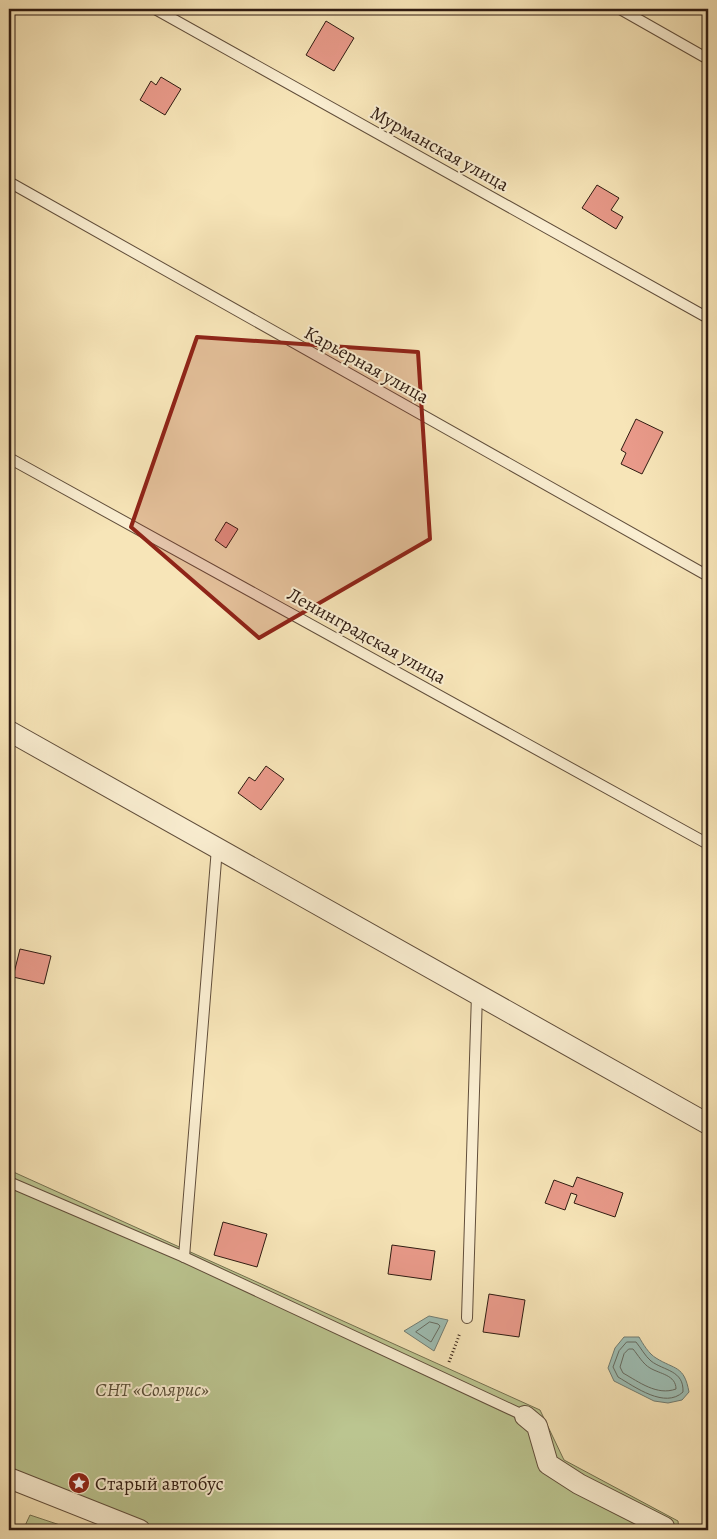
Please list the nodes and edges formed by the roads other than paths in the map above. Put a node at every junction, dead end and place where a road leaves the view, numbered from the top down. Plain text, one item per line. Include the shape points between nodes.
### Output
1 (155, 9) edge
2 (620, 9) edge
3 (708, 59) edge
4 (9, 182) edge
5 (708, 318) edge
6 (9, 458) edge
7 (708, 576) edge
8 (9, 731) edge
9 (708, 844) edge
10 (217, 848) junction
11 (477, 994) junction
12 (708, 1124) edge
13 (9, 1182) edge
14 (184, 1257) junction
15 (466, 1318) road end
16 (525, 1416) joint
17 (9, 1478) edge
18 (140, 1530) edge
19 (664, 1530) edge

1 - 5 lane, Мурманская улица
2 - 3 lane
4 - 7 lane, Карьерная улица
6 - 9 lane, Ленинградская улица
8 - 10 street
10 - 11 street
10 - 14 lane
11 - 12 street
11 - 15 lane
13 - 14 lane
14 - 16 lane
16 - 19 street via 537,1426 548,1464
17 - 18 street

